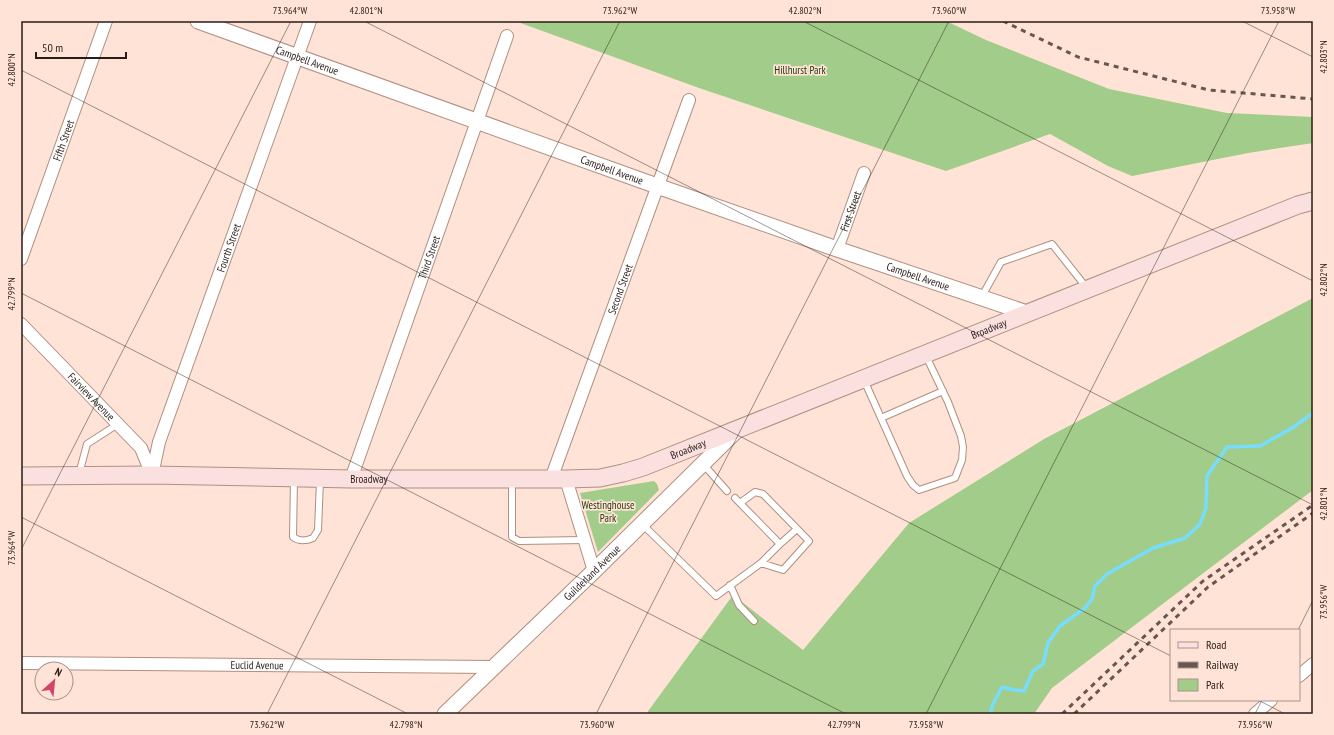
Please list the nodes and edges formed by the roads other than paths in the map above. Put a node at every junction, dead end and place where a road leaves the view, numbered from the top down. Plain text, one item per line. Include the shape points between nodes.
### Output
1 (106, 21) edge
2 (198, 21) edge
3 (310, 21) edge
4 (507, 36) dead end
5 (296, 57) junction
6 (689, 100) dead end
7 (477, 120) junction
8 (864, 173) dead end
9 (657, 186) junction
10 (1313, 201) edge
11 (837, 249) junction
12 (21, 259) edge
13 (1088, 289) junction
14 (981, 298) junction
15 (1027, 313) junction
16 (21, 324) edge
17 (925, 354) junction
18 (864, 379) junction
19 (943, 391) junction
20 (881, 418) junction
21 (118, 424) junction
22 (738, 430) junction
23 (703, 464) junction
24 (152, 475) junction
25 (21, 476) edge
26 (79, 476) junction
27 (294, 478) junction
28 (320, 478) junction
29 (351, 479) junction
30 (512, 479) junction
31 (558, 479) junction
32 (727, 491) dead end
33 (735, 498) dead end
34 (740, 503) junction
35 (642, 524) junction
36 (797, 529) junction
37 (585, 540) junction
38 (780, 544) junction
39 (761, 563) junction
40 (594, 571) junction
41 (730, 585) junction
42 (754, 621) dead end
43 (21, 663) edge
44 (1313, 665) edge
45 (493, 667) junction
46 (1300, 675) edge
47 (1270, 701) edge
48 (445, 714) edge
49 (1255, 714) edge

1 - 12 street, Fifth Street
2 - 5 street, Campbell Avenue
3 - 5 street, Fourth Street
4 - 7 street, Third Street
5 - 7 street, Campbell Avenue
5 - 24 street, Fourth Street via 159,442
6 - 9 street, Second Street
7 - 9 street, Campbell Avenue
7 - 29 street, Third Street
8 - 11 street, First Street
9 - 11 street, Campbell Avenue
9 - 31 street, Second Street
10 - 13 main road, Broadway
11 - 14 street, Campbell Avenue
13 - 14 lane via 1052,244 1001,262
13 - 15 main road, Broadway
14 - 15 street, Campbell Avenue
15 - 17 main road, Broadway
16 - 21 street, Fairview Avenue
17 - 18 main road, Broadway
17 - 19 lane
18 - 20 lane
18 - 22 main road, Broadway
19 - 20 lane
19 - 20 lane via 963,447 962,460 955,478 919,490 907,476
21 - 24 street, Fairview Avenue via 141,448
21 - 26 lane via 87,444
22 - 23 street, Guilderland Avenue
22 - 31 main road, Broadway via 623,473 600,478
23 - 32 lane
23 - 35 street, Guilderland Avenue
24 - 26 main road, Broadway
24 - 27 main road, Broadway
25 - 26 main road, Broadway
27 - 28 main road, Broadway
27 - 28 lane via 293,537 305,541 314,538 318,530
28 - 29 main road, Broadway
29 - 30 main road, Broadway
30 - 31 main road, Broadway
30 - 37 lane via 512,537 519,540
31 - 37 street
33 - 34 lane
34 - 36 lane via 755,492 763,494
34 - 38 lane
35 - 40 street, Guilderland Avenue
35 - 41 lane via 716,596
36 - 38 lane
36 - 39 lane via 809,541 784,570
37 - 40 street
38 - 39 lane
39 - 41 lane
40 - 45 street, Guilderland Avenue
41 - 42 lane via 739,605
43 - 45 street, Euclid Avenue
44 - 46 street
45 - 48 street, Guilderland Avenue
47 - 49 street

